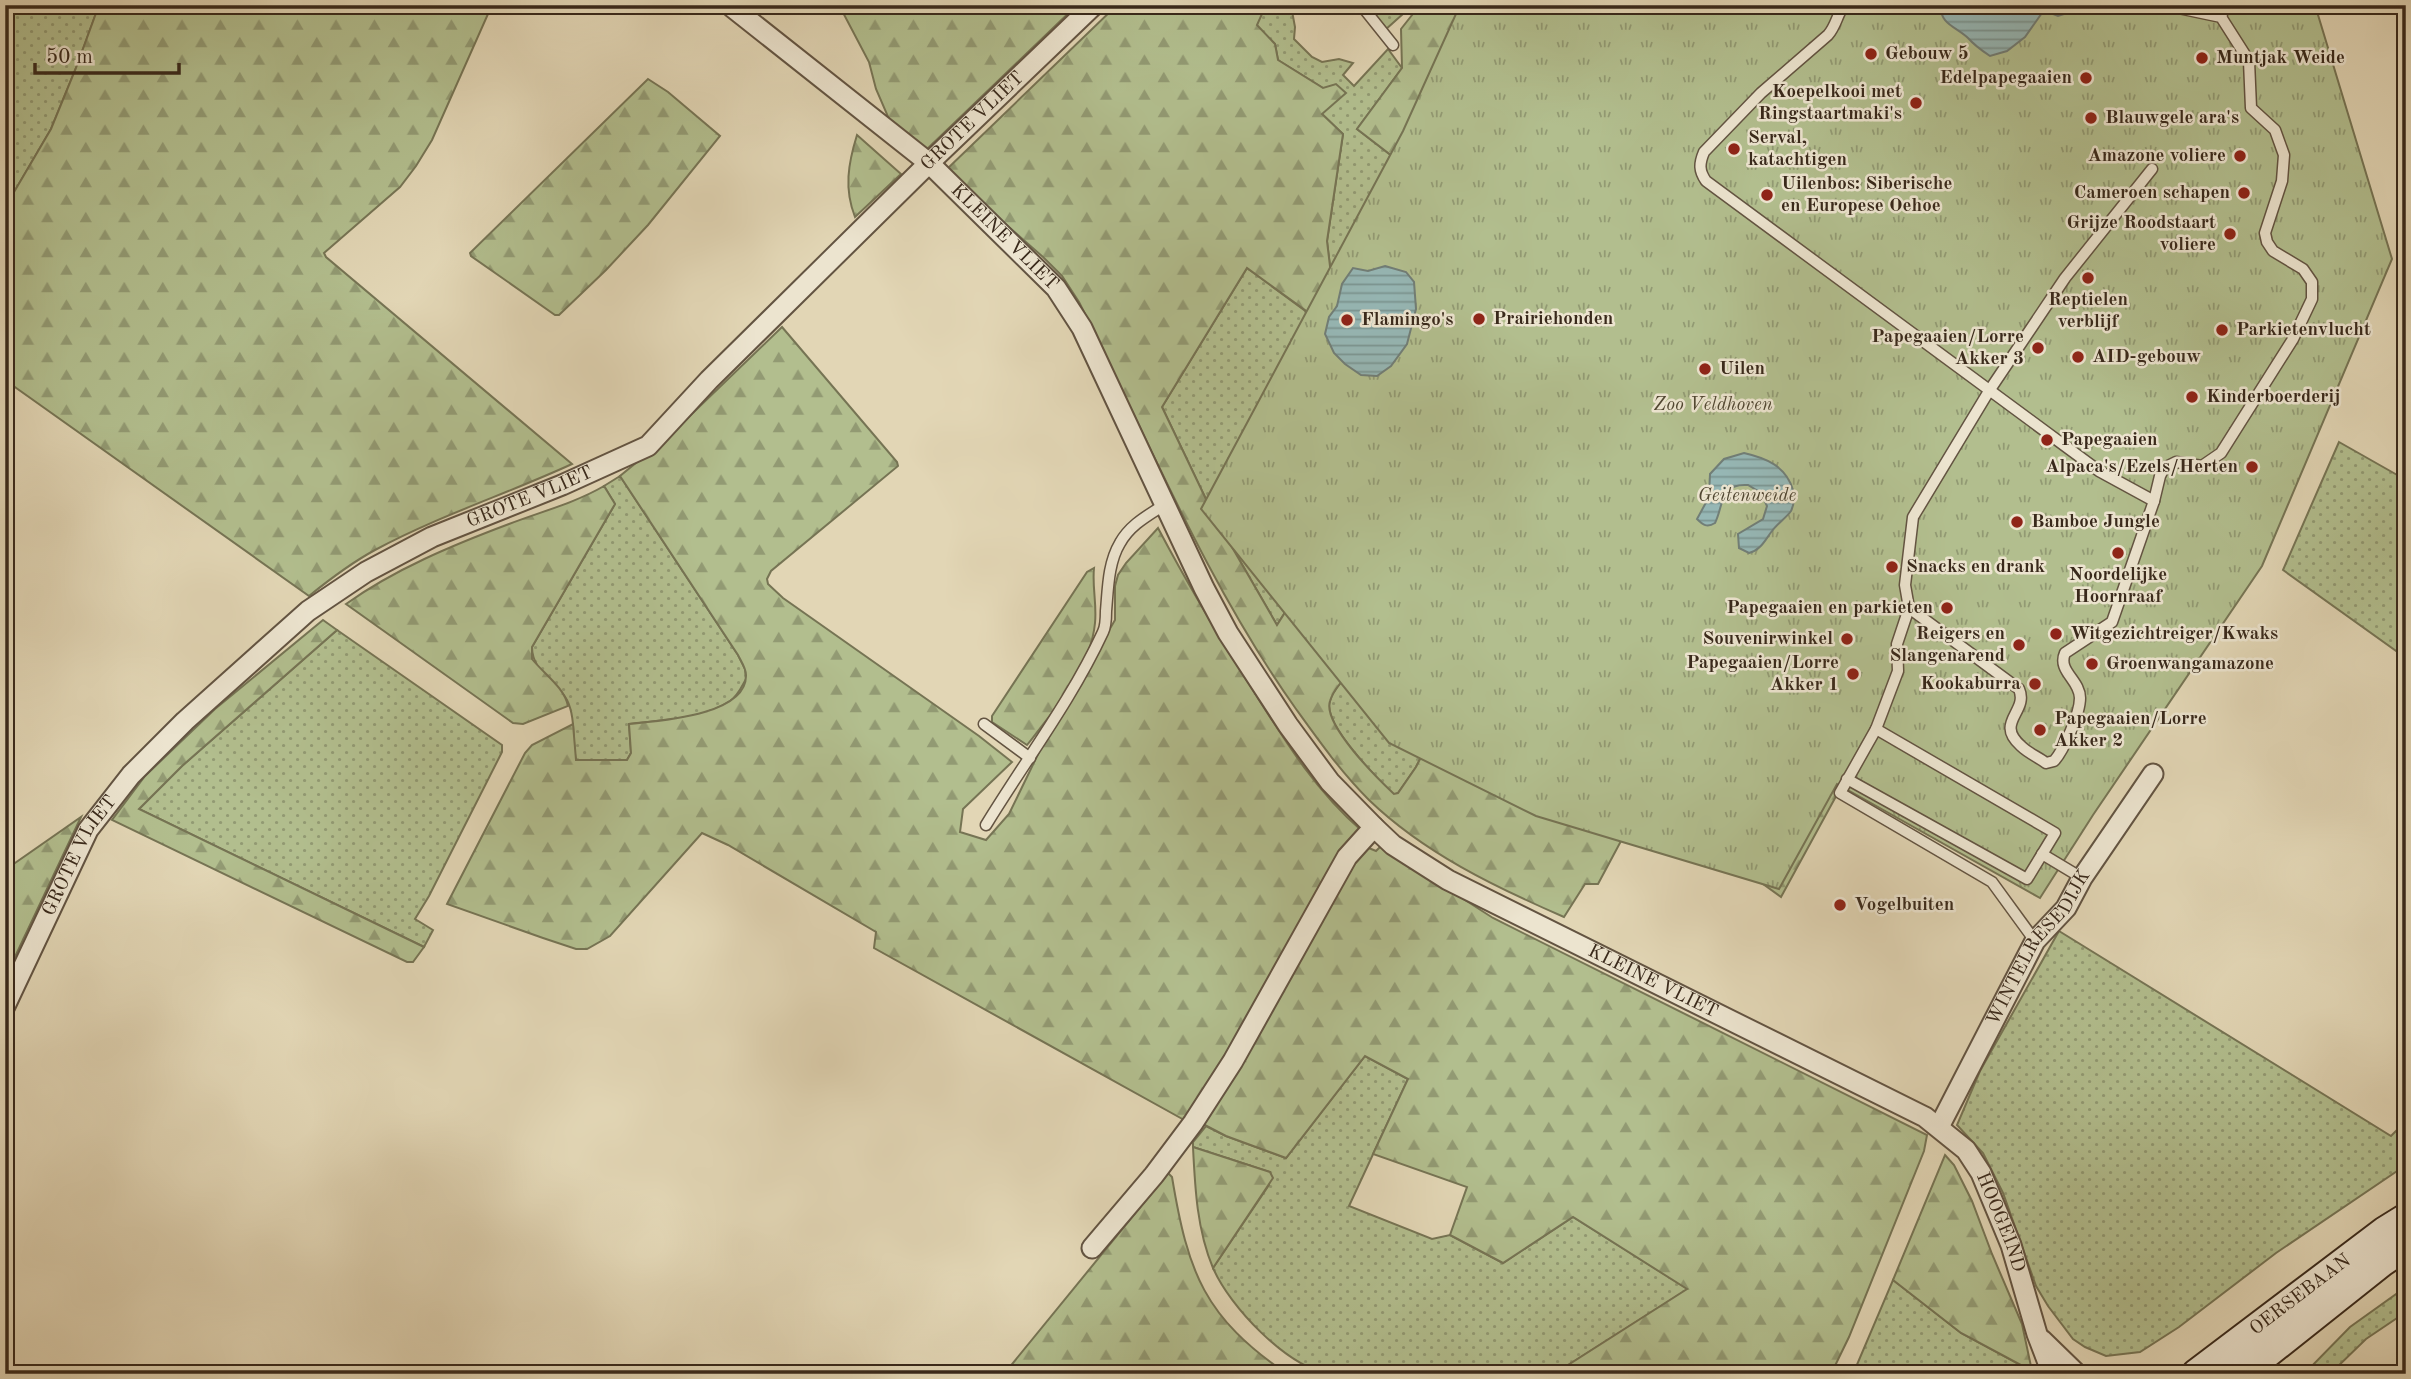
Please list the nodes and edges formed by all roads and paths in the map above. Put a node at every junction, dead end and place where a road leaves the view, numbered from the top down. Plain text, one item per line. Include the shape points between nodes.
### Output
1 (1094, 5) edge
2 (1361, 5) edge
3 (1844, 5) edge
4 (2164, 5) edge
5 (2225, 5) edge
6 (732, 7) edge
7 (2221, 17) junction
8 (1392, 46) dead end
9 (929, 163) junction
10 (2152, 169) dead end
11 (1990, 391) junction
12 (2154, 501) junction
13 (1164, 505) junction
14 (1909, 608) junction
15 (984, 724) dead end
16 (1876, 729) junction
17 (1030, 758) junction
18 (2153, 774) dead end
19 (1847, 779) junction
20 (986, 825) dead end
21 (1374, 827) junction
22 (2042, 855) junction
23 (2082, 878) junction
24 (2035, 941) junction
25 (5, 1006) edge
26 (1939, 1127) junction
27 (2406, 1218) edge
28 (2406, 1247) edge
29 (1092, 1248) dead end
30 (2036, 1334) junction
31 (2055, 1374) edge
32 (2077, 1374) edge
33 (2196, 1374) edge
34 (2241, 1374) edge

1 - 9 street, GROTE VLIET
2 - 8 lane
3 - 11 lane via 1828,35 1761,93 1704,152 1701,174
4 - 7 lane
5 - 7 lane
6 - 9 street, KLEINE VLIET
7 - 12 lane via 2249,61 2251,108 2275,130 2284,155 2282,181 2265,233 2267,242 2273,251 2303,269 2312,282 2312,299 2293,339 2221,453 2202,466 2176,463 2164,468
9 - 13 street, KLEINE VLIET via 1056,288 1082,328
9 - 25 street, GROTE VLIET via 648,446 432,537 366,572 308,611 185,721 131,775 88,830
10 - 11 lane via 2065,278
11 - 12 lane via 2099,471
11 - 14 lane via 1913,517 1905,585
12 - 14 lane via 2112,622 2062,657 2062,666 2080,698 2068,739 2054,761 2046,762 2011,735 2010,723 2021,701 2019,689
13 - 17 lane via 1134,524 1119,543 1109,578 1104,629
13 - 21 street, KLEINE VLIET via 1228,633 1288,725 1331,782
14 - 16 lane via 1897,644 1898,671
15 - 17 lane
16 - 19 lane
16 - 22 lane via 2055,833
17 - 20 lane
18 - 23 street, WINTELRESEDIJK
19 - 22 lane via 2027,879
19 - 24 lane via 1840,793 1992,882
21 - 26 street, KLEINE VLIET via 1393,845 1448,880 1800,1053
21 - 29 street via 1348,857 1193,1123
22 - 23 lane
23 - 24 street, WINTELRESEDIJK via 2066,908
24 - 26 street, WINTELRESEDIJK
26 - 30 street, HOOGEIND via 1966,1150 1981,1173 2011,1245
27 - 33 main road, OERSEBAAN
28 - 34 main road, OERSEBAAN
30 - 31 street, HOOGEIND
30 - 32 street

